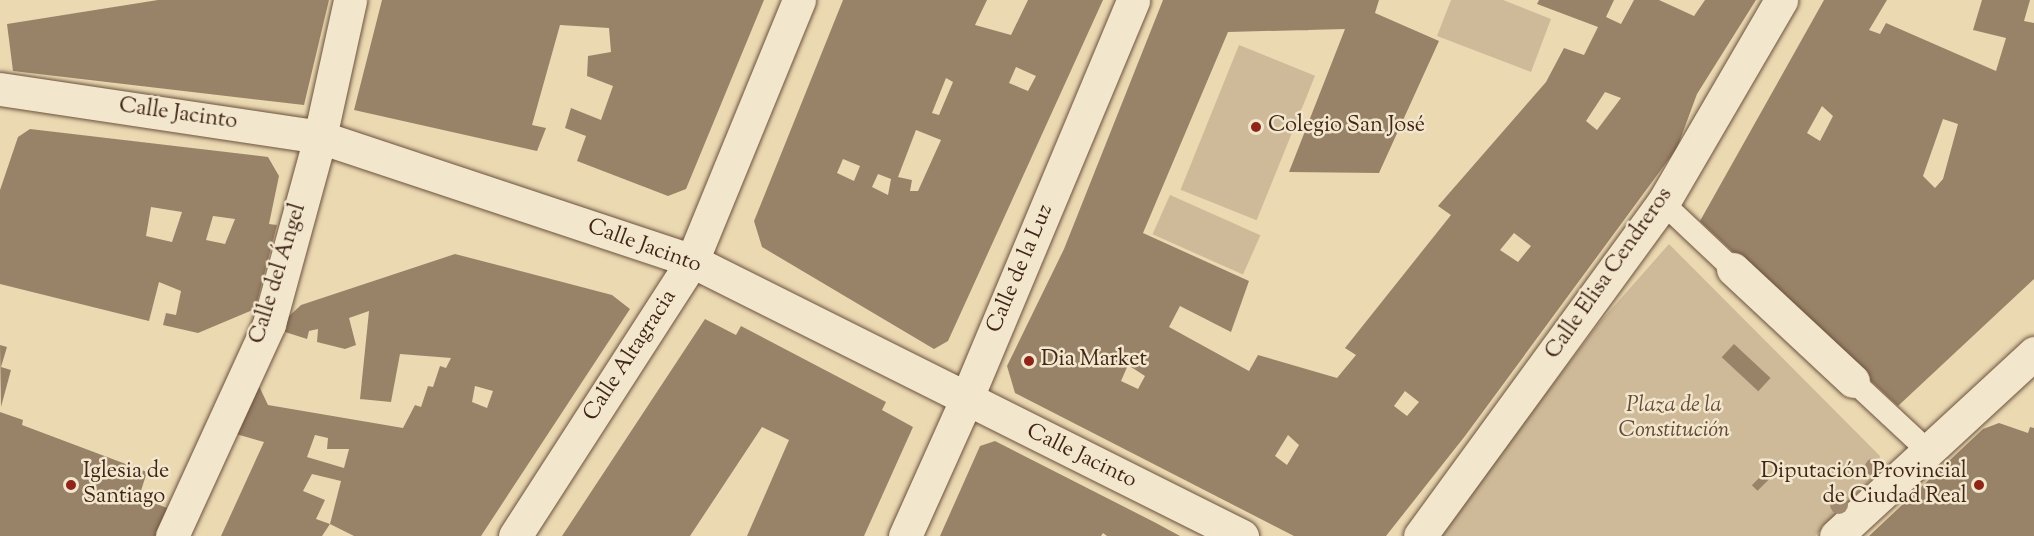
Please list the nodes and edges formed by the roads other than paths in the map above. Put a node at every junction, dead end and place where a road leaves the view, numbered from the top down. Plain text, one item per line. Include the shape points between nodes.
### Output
1 (350, 0) edge
2 (799, 0) edge
3 (1133, 0) edge
4 (1781, 0) edge
5 (0, 89) edge
6 (320, 137) junction
7 (1663, 202) junction
8 (692, 261) junction
9 (1733, 269) joint
10 (2034, 353) edge
11 (1853, 381) joint
12 (966, 400) junction
13 (1928, 451) junction
14 (172, 536) edge
15 (515, 536) edge
16 (905, 536) edge
17 (1242, 536) edge
18 (1420, 536) edge
19 (1836, 536) edge

1 - 6 street, Calle del Ángel
2 - 8 street, Calle Altagracia
3 - 12 street, Calle de la Luz
4 - 7 street, Calle Elisa Cendreros
5 - 6 street, Calle Jacinto
6 - 8 street, Calle Jacinto
6 - 14 street, Calle del Ángel via 269,324
7 - 9 lane
7 - 18 street, Calle Elisa Cendreros
8 - 12 street, Calle Jacinto
8 - 15 street, Calle Altagracia
9 - 11 street
10 - 13 street
11 - 13 lane
12 - 16 street, Calle de la Luz
12 - 17 street, Calle Jacinto
13 - 19 street

